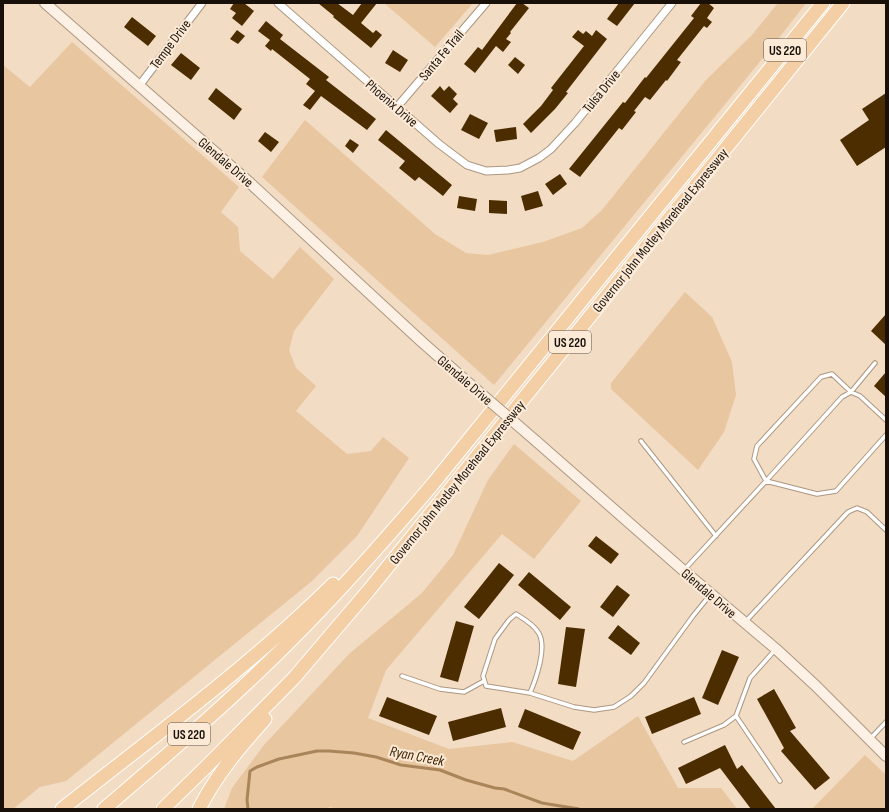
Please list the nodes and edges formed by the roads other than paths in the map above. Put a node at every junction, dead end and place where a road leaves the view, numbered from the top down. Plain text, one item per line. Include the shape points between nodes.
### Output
1 (45, 3) edge
2 (202, 3) edge
3 (278, 3) edge
4 (486, 3) edge
5 (672, 3) edge
6 (823, 3) edge
7 (843, 3) edge
8 (139, 86) junction
9 (397, 107) junction
10 (520, 168) joint
11 (875, 363) dead end
12 (851, 392) junction
13 (886, 420) edge
14 (886, 435) edge
15 (641, 441) dead end
16 (766, 481) junction
17 (886, 530) edge
18 (716, 536) junction
19 (372, 554) junction
20 (684, 571) junction
21 (711, 594) junction
22 (744, 622) junction
23 (776, 649) junction
24 (402, 676) dead end
25 (294, 678) junction
26 (484, 681) junction
27 (530, 693) junction
28 (736, 716) junction
29 (886, 722) edge
30 (869, 740) junction
31 (684, 742) dead end
32 (886, 756) edge
33 (780, 781) dead end
34 (62, 809) edge
35 (104, 809) edge
36 (162, 809) edge
37 (199, 809) edge

1 - 8 street, Glendale Drive
2 - 8 street, Tempe Drive
3 - 9 street, Phoenix Drive
4 - 9 street, Santa Fe Trail
5 - 10 street, Tulsa Drive via 556,144 539,158
6 - 19 highway, Governor John Motley Morehead Expressway / US 220 via 437,479
7 - 25 highway, Governor John Motley Morehead Expressway / US 220 via 369,590
8 - 20 street, Glendale Drive, bridge via 250,182 405,327
9 - 10 street, Phoenix Drive via 438,144 467,165 486,171
11 - 12 lane
12 - 13 lane via 860,396
12 - 16 lane via 842,397
12 - 16 lane via 832,374 820,377 757,446 754,459
14 - 16 lane via 836,491 817,494
15 - 18 lane
16 - 18 lane
17 - 22 lane via 867,512 857,508 848,512
18 - 20 lane
19 - 34 highway via 352,565 237,671
19 - 35 highway, Governor John Motley Morehead Expressway / US 220 via 272,658
20 - 21 street, Glendale Drive
21 - 22 street, Glendale Drive
21 - 27 lane via 644,683 631,696 614,707 594,710 574,707
22 - 23 street, Glendale Drive
23 - 28 lane via 750,678
23 - 30 street, Glendale Drive
24 - 26 lane via 440,689 464,692
25 - 36 highway, US 220
25 - 37 highway via 280,704 236,752
26 - 27 lane via 486,686
26 - 27 lane via 483,676 494,639 516,614 539,632 542,651
28 - 31 lane via 724,725
28 - 33 lane
29 - 30 lane
30 - 32 street, Glendale Drive

